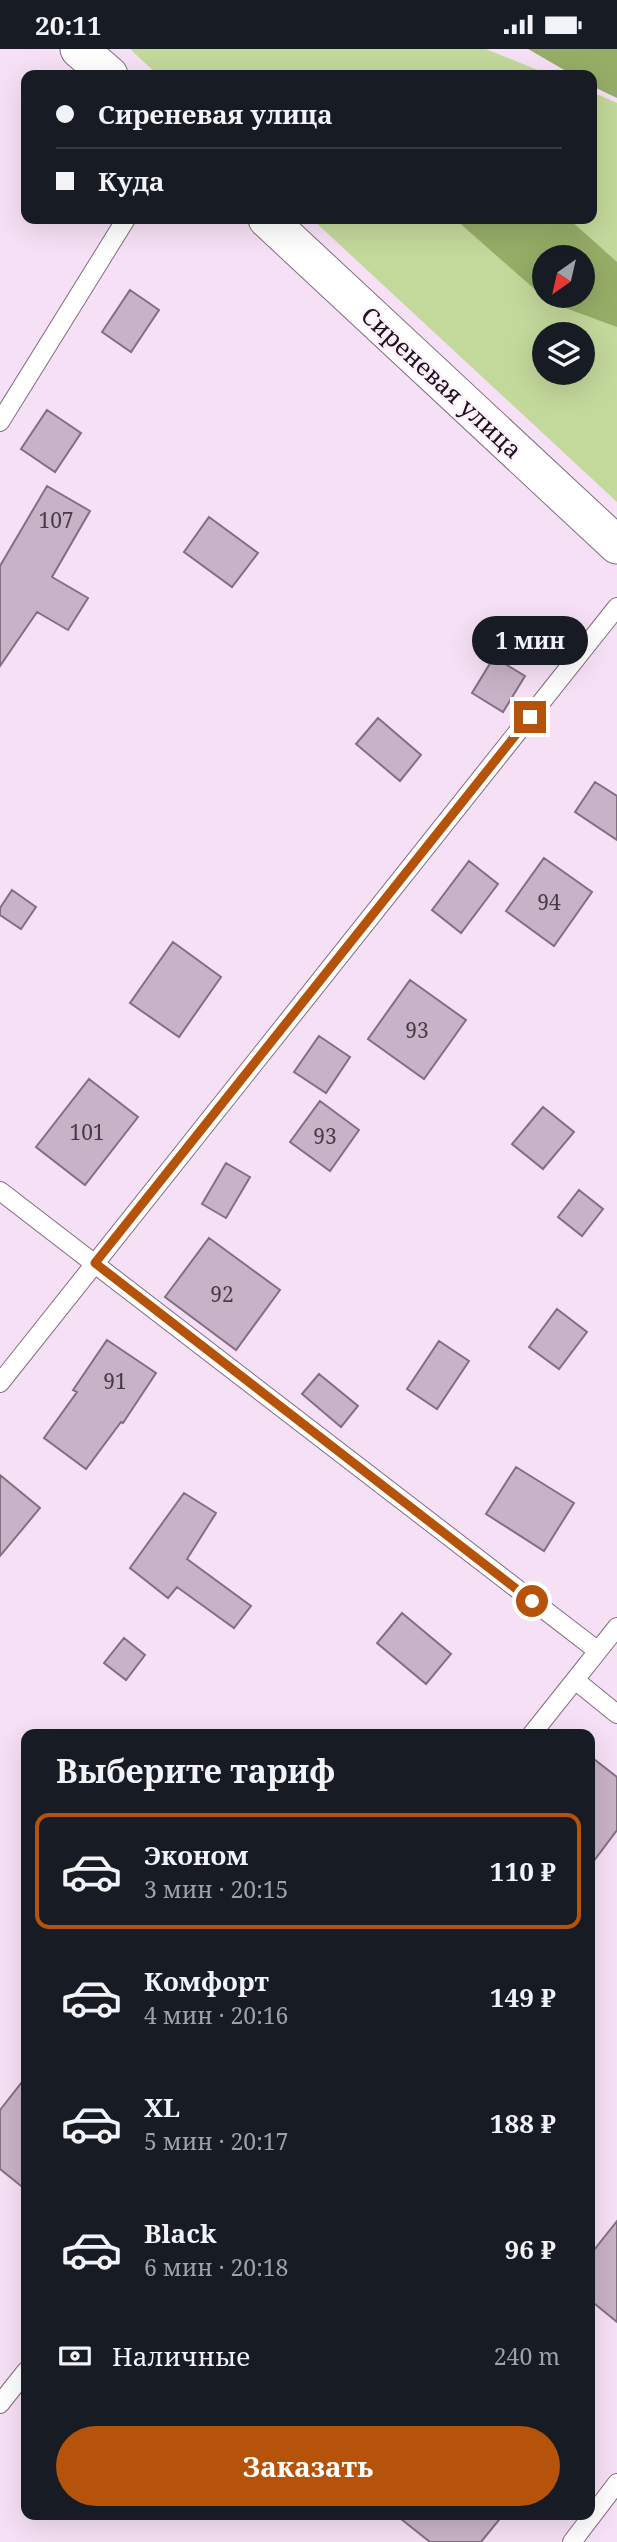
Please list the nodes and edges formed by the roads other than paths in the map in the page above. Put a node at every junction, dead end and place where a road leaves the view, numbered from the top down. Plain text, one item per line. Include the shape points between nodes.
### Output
1 (79, 49) edge
2 (102, 70) edge
3 (123, 224) edge
4 (272, 224) edge
5 (0, 422) edge
6 (617, 545) edge
7 (617, 607) edge
8 (0, 1191) edge
9 (95, 1263) junction
10 (0, 1383) edge
11 (617, 1627) edge
12 (598, 1651) junction
13 (575, 1680) junction
14 (617, 1714) edge
15 (536, 1729) edge
16 (21, 2377) edge
17 (0, 2404) edge
18 (617, 2483) edge
19 (595, 2512) edge
20 (589, 2520) edge
21 (572, 2542) edge

1 - 2 street
3 - 5 lane
4 - 6 street, Сиреневая улица
7 - 9 lane
8 - 9 lane
9 - 10 lane
9 - 12 lane
11 - 12 lane
12 - 13 lane
13 - 14 lane
13 - 15 lane
16 - 17 lane
18 - 19 lane
20 - 21 lane

